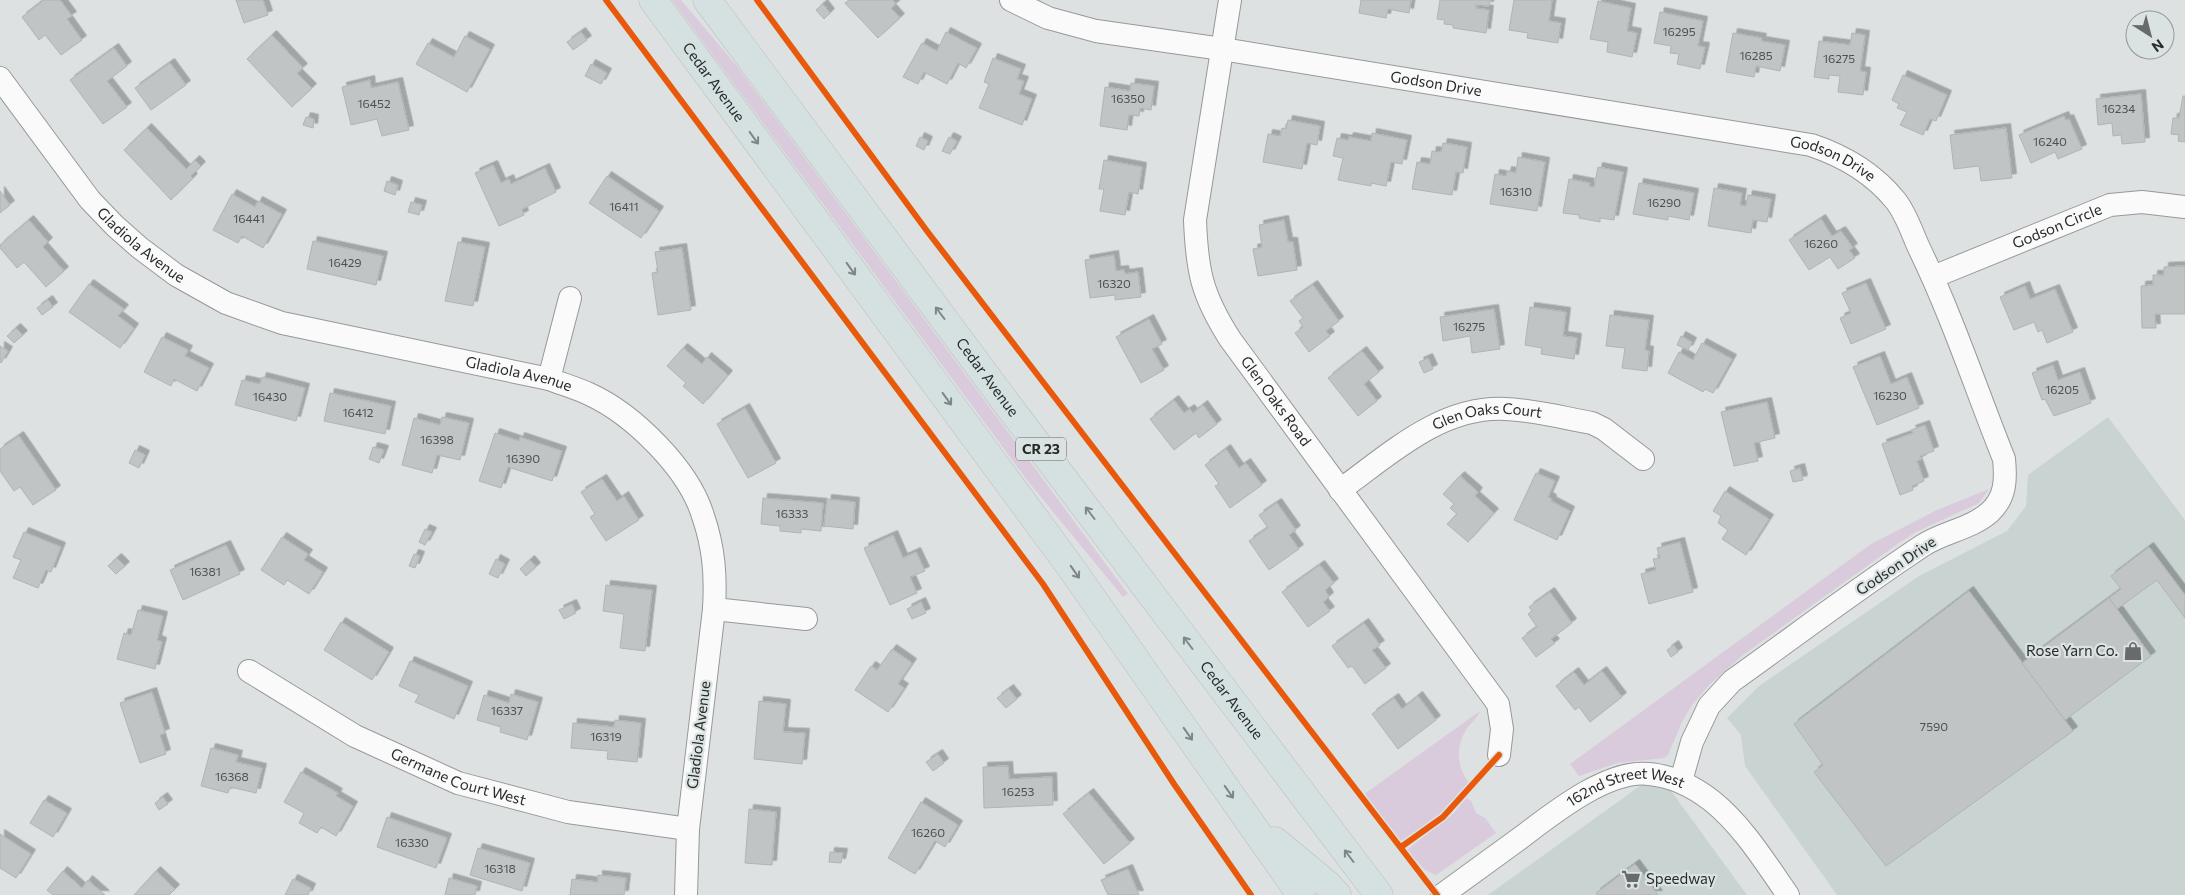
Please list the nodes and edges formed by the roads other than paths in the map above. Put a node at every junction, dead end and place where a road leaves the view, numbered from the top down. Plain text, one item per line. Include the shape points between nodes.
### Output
1 (653, 0) edge
2 (707, 0) edge
3 (1011, 0) edge
4 (1230, 0) edge
5 (1222, 49) junction
6 (0, 78) edge
7 (2185, 207) edge
8 (1933, 276) junction
9 (570, 298) dead end
10 (549, 379) junction
11 (1643, 459) dead end
12 (1340, 490) junction
13 (714, 610) junction
14 (806, 619) dead end
15 (249, 671) dead end
16 (1500, 755) dead end
17 (1681, 781) junction
18 (1247, 818) junction
19 (688, 829) junction
20 (686, 895) edge
21 (1302, 895) edge
22 (1337, 895) edge
23 (1378, 895) edge
24 (1442, 895) edge
25 (1788, 895) edge

1 -> 18 main road, Cedar Avenue / CR 23 via 1069,564
23 -> 2 main road, Cedar Avenue / CR 23
3 - 5 street, Godson Drive via 1048,18 1096,31
4 - 5 street, Glen Oaks Road
5 - 8 street, Godson Drive via 1811,145 1849,160 1897,202
5 - 12 street, Glen Oaks Road via 1195,220 1196,254 1202,282 1212,311 1230,339
6 - 10 street, Gladiola Avenue via 90,200 140,248 176,275 218,298 282,323
7 - 8 street, Godson Circle via 2142,202 2110,205
8 - 17 street, Godson Drive via 2004,459 2006,478 2002,496 1990,512 1976,522 1924,545 1732,682 1709,706 1692,742
9 - 10 street
10 - 13 street, Gladiola Avenue via 589,394 621,413 672,461 703,514 716,573
11 - 12 street, Glen Oaks Court via 1592,423 1504,409 1441,421
12 - 16 street, Glen Oaks Road via 1498,704 1502,729
13 - 14 street
13 - 19 street, Gladiola Avenue
15 - 19 street, Germane Court West via 355,736 458,783 568,812
17 - 24 street, 162nd Street West via 1648,773 1603,784 1578,796
17 - 25 street, 162nd Street West via 1711,800 1738,826
18 - 21 main road, Cedar Avenue / CR 23
18 - 22 main road
19 - 20 street, Gladiola Avenue

